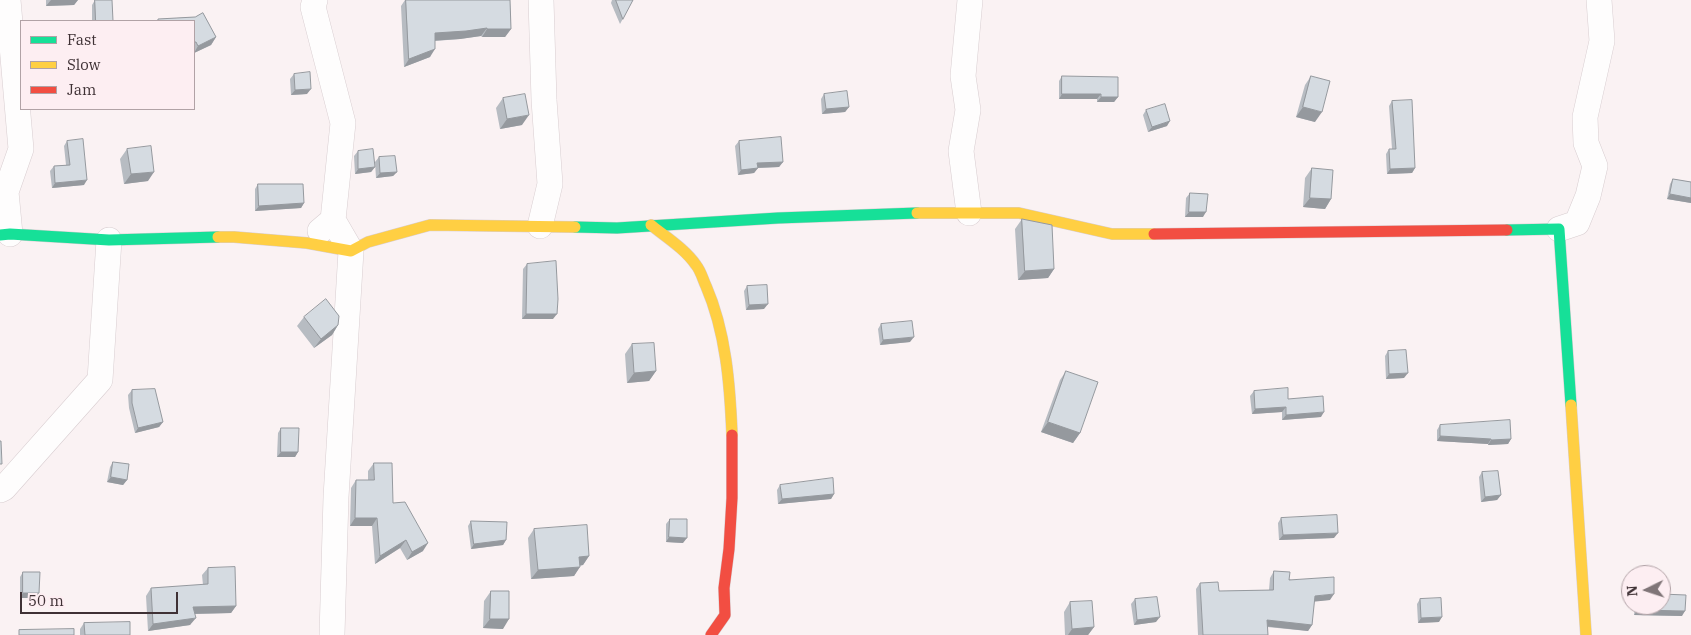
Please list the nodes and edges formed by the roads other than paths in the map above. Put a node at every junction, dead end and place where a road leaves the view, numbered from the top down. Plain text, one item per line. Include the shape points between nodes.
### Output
1 (8, 0) edge
2 (315, 0) edge
3 (541, 0) edge
4 (970, 0) edge
5 (1599, 0) edge
6 (970, 213) junction
7 (333, 220) junction
8 (651, 225) junction
9 (540, 226) junction
10 (1559, 229) junction
11 (5, 234) edge
12 (109, 240) junction
13 (307, 243) junction
14 (351, 250) junction
15 (0, 490) edge
16 (332, 635) edge
17 (711, 635) edge
18 (1586, 635) edge

1 - 11 street via 22,148 6,192
2 - 7 street via 343,123
3 - 9 street via 550,184
4 - 6 street via 963,76 968,110 961,151
5 - 10 street via 1602,41 1585,117 1586,144 1595,166 1577,223
6 - 8 street
6 - 10 street via 1019,213 1112,234
7 - 13 street
7 - 14 street
8 - 9 street via 616,228
8 - 17 street via 697,266 721,330 731,402 732,498 724,588 725,615
9 - 14 street via 430,225
10 - 18 street
11 - 12 street
12 - 13 street via 234,237
12 - 15 street via 100,380
13 - 14 street
14 - 16 street via 336,497

